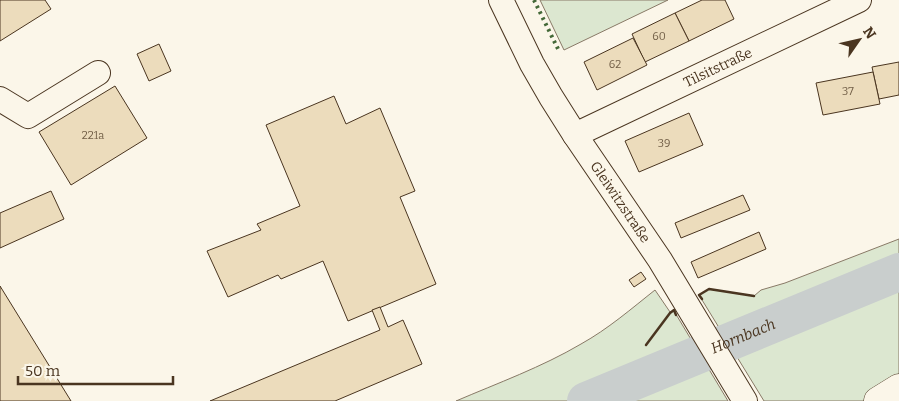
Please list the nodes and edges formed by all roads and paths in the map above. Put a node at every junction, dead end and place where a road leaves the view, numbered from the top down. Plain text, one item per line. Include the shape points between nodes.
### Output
1 (501, 0) edge
2 (859, 0) edge
3 (98, 73) dead end
4 (0, 98) edge
5 (575, 135) junction
6 (899, 388) edge
7 (739, 391) edge
8 (878, 401) edge

1 - 5 street, Gleiwitzstraße via 532,64
2 - 5 street, Tilsitstraße
3 - 4 street via 28,116
5 - 7 street, Gleiwitzstraße via 660,260
6 - 8 highway

